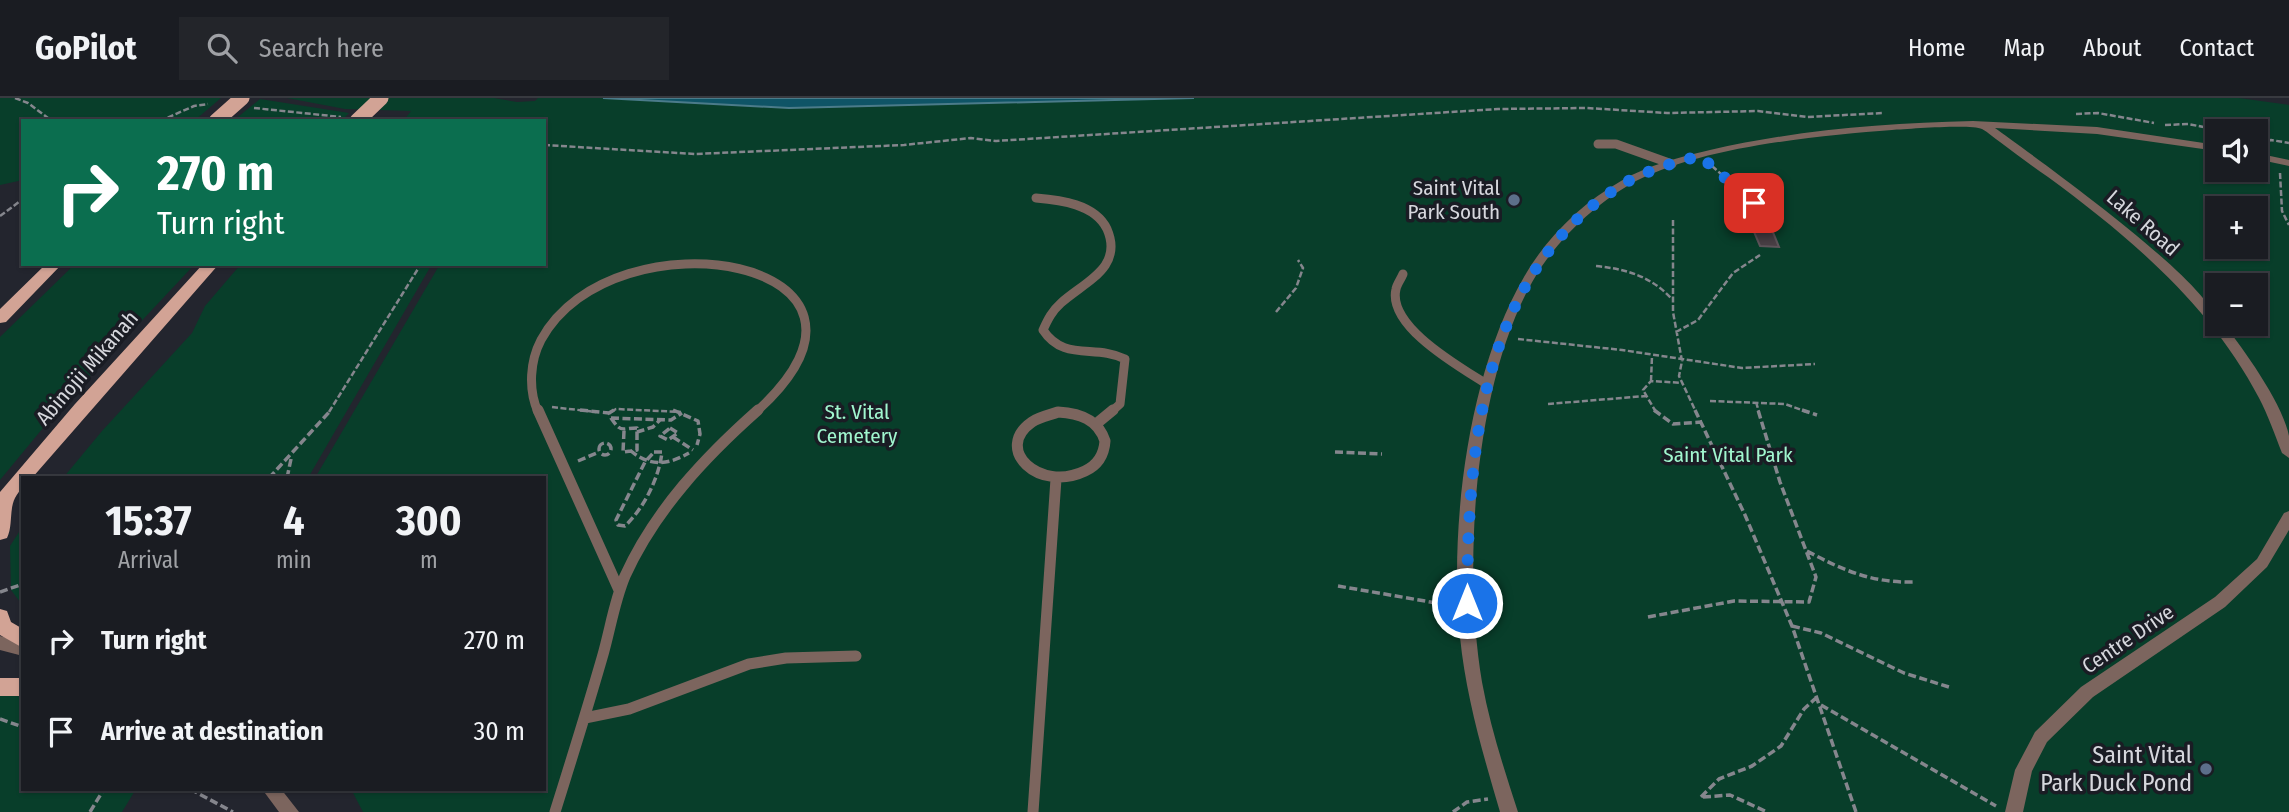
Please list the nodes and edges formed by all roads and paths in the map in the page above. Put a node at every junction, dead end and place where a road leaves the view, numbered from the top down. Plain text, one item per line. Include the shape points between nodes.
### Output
1 (15, 98) edge
2 (381, 98) edge
3 (243, 102) edge
4 (219, 105) dead end
5 (1894, 114) dead end
6 (2068, 115) dead end
7 (49, 119) edge
8 (165, 119) edge
9 (219, 119) edge
10 (350, 119) edge
11 (1982, 125) junction
12 (2205, 127) edge
13 (2268, 140) edge
14 (2289, 142) edge
15 (1598, 144) dead end
16 (546, 145) edge
17 (2205, 146) edge
18 (1700, 156) junction
19 (2284, 162) edge
20 (1672, 164) junction
21 (1036, 198) dead end
22 (21, 200) edge
23 (1759, 213) dead end
24 (0, 216) edge
25 (1673, 219) dead end
26 (2289, 225) edge
27 (1760, 255) dead end
28 (1298, 260) dead end
29 (53, 266) edge
30 (210, 266) edge
31 (420, 266) edge
32 (1596, 266) dead end
33 (1403, 274) dead end
34 (1673, 300) junction
35 (1276, 312) dead end
36 (0, 318) edge
37 (1676, 332) junction
38 (1502, 337) junction
39 (1652, 356) junction
40 (1682, 361) junction
41 (1815, 364) dead end
42 (1651, 381) junction
43 (1683, 383) junction
44 (1488, 385) junction
45 (1646, 396) junction
46 (1710, 401) dead end
47 (1756, 402) junction
48 (1548, 404) dead end
49 (538, 412) junction
50 (682, 413) junction
51 (610, 415) junction
52 (1817, 415) dead end
53 (660, 420) junction
54 (1702, 422) junction
55 (1096, 424) junction
56 (655, 425) junction
57 (624, 431) junction
58 (637, 432) junction
59 (623, 446) junction
60 (612, 448) junction
61 (692, 450) junction
62 (631, 451) junction
63 (1335, 452) dead end
64 (599, 453) junction
65 (2289, 453) edge
66 (1382, 454) dead end
67 (291, 457) junction
68 (706, 459) junction
69 (645, 462) junction
70 (661, 464) junction
71 (564, 467) junction
72 (23, 476) edge
73 (271, 476) edge
74 (286, 476) edge
75 (21, 479) edge
76 (1056, 479) junction
77 (3, 500) edge
78 (2289, 517) edge
79 (0, 533) edge
80 (1807, 551) junction
81 (1913, 582) dead end
82 (21, 585) edge
83 (1338, 586) dead end
84 (619, 590) junction
85 (0, 592) edge
86 (1782, 603) junction
87 (1467, 608) junction
88 (0, 617) edge
89 (1648, 617) dead end
90 (1791, 626) junction
91 (21, 639) edge
92 (0, 643) edge
93 (21, 648) edge
94 (856, 656) dead end
95 (0, 681) edge
96 (21, 686) edge
97 (21, 686) edge
98 (0, 687) edge
99 (1949, 687) dead end
100 (1816, 697) junction
101 (1819, 704) junction
102 (585, 718) junction
103 (0, 719) edge
104 (21, 726) edge
105 (103, 791) edge
106 (194, 791) edge
107 (272, 791) edge
108 (1504, 797) junction
109 (90, 812) edge
110 (233, 812) edge
111 (290, 812) edge
112 (555, 812) edge
113 (1033, 812) edge
114 (1454, 812) edge
115 (1509, 812) edge
116 (1767, 812) edge
117 (1856, 812) edge
118 (2007, 812) edge
119 (2014, 812) edge

1 - 7 path
2 - 10 main road, bridge
3 - 9 main road, bridge
3 - 10 path
4 - 8 path via 194,106
5 - 16 path via 1807,117 1758,111 1519,108 695,154
6 - 12 path via 2090,112 2168,126
11 - 17 street via 2094,132
11 - 18 street via 1856,128
11 - 65 street, Lake Road via 2117,223 2165,266 2255,377
13 - 14 path
15 - 20 lane via 1616,144
18 - 20 street
18 - 23 path via 1754,203
19 - 26 path via 2282,211
20 - 38 street via 1626,182 1559,239 1531,274
21 - 55 lane via 1093,213 1108,229 1114,248 1095,278 1049,312 1044,330 1057,347 1117,354 1125,359 1120,404
22 - 24 path
25 - 34 path
27 - 37 path via 1733,273 1699,320
28 - 35 path via 1303,268 1296,288
29 - 36 main road
30 - 72 main road, Abinojii Mikanah
31 - 67 path via 335,405
32 - 34 path via 1634,271
33 - 44 lane via 1394,294 1407,327
34 - 37 path
37 - 40 path
38 - 39 path
38 - 44 street
39 - 40 path
39 - 42 path
40 - 41 path via 1742,368
40 - 43 path via 1679,376
42 - 43 path
42 - 45 path via 1643,390
43 - 54 path
44 - 87 street via 1475,445 1469,506
45 - 48 path
45 - 54 path via 1658,416 1670,424 1681,427
46 - 47 path
47 - 52 path via 1785,404
47 - 80 path
49 - 51 path via 564,406
49 - 68 lane via 531,380 535,352 554,321 570,306 620,278 651,267 680,263 737,266 782,286 796,300 806,335 789,379
49 - 71 lane
50 - 51 path via 617,409
50 - 53 path
50 - 61 path via 698,421 701,428 699,443
51 - 53 path
51 - 57 path
53 - 56 path
54 - 86 path
55 - 76 lane via 1106,444 1096,465 1072,478
55 - 76 lane via 1086,417 1058,412 1044,415 1022,430 1017,440 1021,462 1042,477
56 - 58 path
56 - 61 path via 678,433 673,436
57 - 58 path via 637,428
57 - 59 path
58 - 62 path via 637,450
59 - 60 path
59 - 62 path via 623,452
60 - 64 path via 607,454
60 - 64 path via 603,445
61 - 68 path
61 - 70 path
62 - 69 path
63 - 66 path
64 - 71 path
67 - 73 path
67 - 74 path
68 - 84 lane via 646,537
69 - 70 path
69 - 70 path via 658,451 662,452
69 - 70 path via 616,520 621,526 633,520
71 - 84 lane
75 - 77 main road, Abinojii Mikanah
76 - 113 lane
77 - 79 main road
78 - 119 street, Centre Drive via 2262,563 2220,602 2087,692 2041,737 2024,770
80 - 81 path via 1855,576 1886,584
80 - 86 path via 1816,577 1809,602
82 - 85 path
83 - 87 path
84 - 102 lane
86 - 89 path via 1734,601
86 - 90 path
87 - 108 street via 1474,680
88 - 91 main road via 3,627
90 - 99 path via 1821,633 1904,673
90 - 100 path
92 - 93 street
94 - 102 lane via 749,664 629,709
95 - 96 street
97 - 98 main road
100 - 101 path
100 - 116 path via 1781,746 1752,766 1718,779 1701,797 1730,794
101 - 117 path
101 - 118 path
102 - 112 lane
103 - 104 path
105 - 109 path
106 - 110 path
107 - 111 street
108 - 114 path via 1467,803
108 - 115 street

